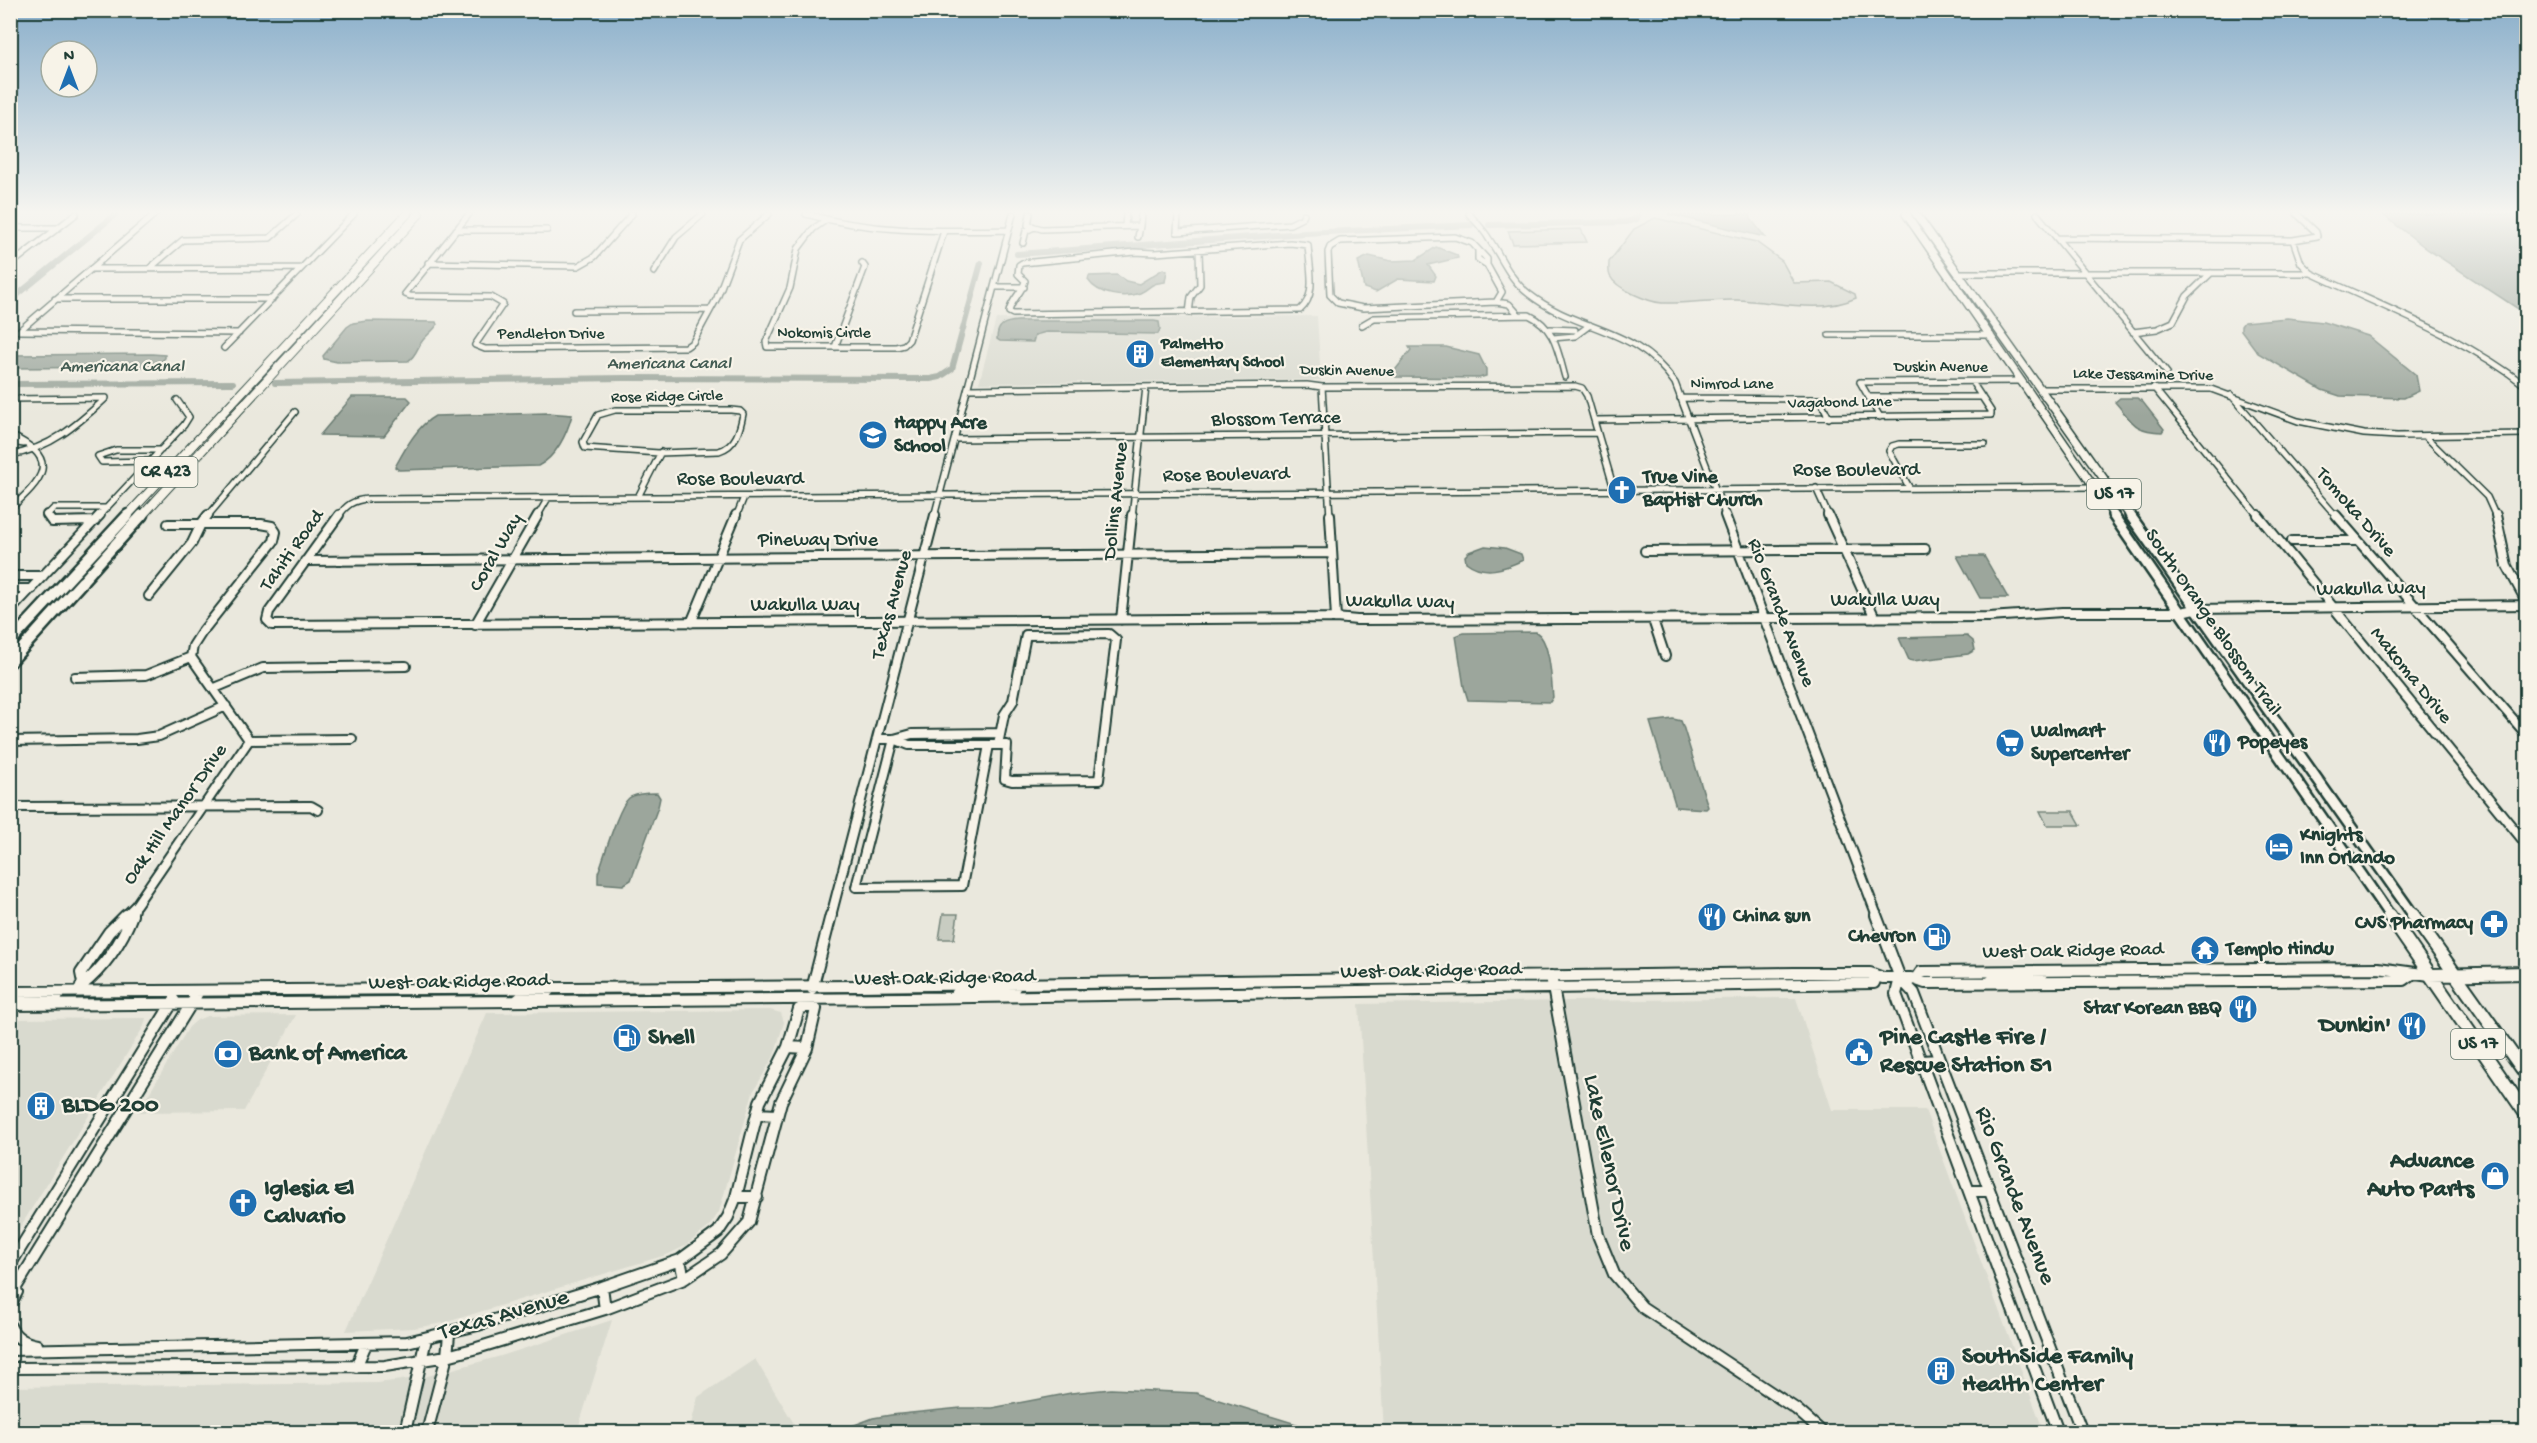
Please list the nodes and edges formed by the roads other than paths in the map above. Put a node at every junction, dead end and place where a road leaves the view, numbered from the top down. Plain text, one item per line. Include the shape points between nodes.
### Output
1 (76, 281) edge
2 (289, 281) edge
3 (343, 281) edge
4 (356, 281) edge
5 (413, 281) edge
6 (722, 281) edge
7 (791, 281) edge
8 (860, 281) edge
9 (928, 281) edge
10 (996, 281) edge
11 (1025, 281) edge
12 (1200, 281) edge
13 (1310, 281) edge
14 (1329, 281) edge
15 (1496, 281) edge
16 (1517, 281) edge
17 (1953, 281) edge
18 (1964, 281) edge
19 (2091, 281) edge
20 (2204, 281) edge
21 (2329, 281) edge
22 (995, 287) junction
23 (1024, 287) junction
24 (55, 299) junction
25 (272, 299) junction
26 (323, 302) junction
27 (1496, 302) junction
28 (1363, 308) junction
29 (710, 310) junction
30 (574, 311) dead end
31 (326, 313) junction
32 (1189, 313) junction
33 (1518, 314) junction
34 (1370, 319) junction
35 (1981, 321) junction
36 (1587, 324) junction
37 (1362, 325) dead end
38 (1998, 329) junction
39 (2133, 332) junction
40 (239, 333) junction
41 (1552, 333) junction
42 (1990, 335) junction
43 (1829, 336) dead end
44 (2009, 344) junction
45 (835, 347) junction
46 (224, 348) dead end
47 (2167, 373) dead end
48 (1565, 377) dead end
49 (2022, 381) junction
50 (1972, 382) junction
51 (2526, 386) edge
52 (1146, 387) junction
53 (1322, 387) junction
54 (2154, 388) junction
55 (968, 389) junction
56 (2040, 389) junction
57 (2230, 394) junction
58 (1869, 396) junction
59 (1982, 397) junction
60 (1680, 398) junction
61 (10, 399) edge
62 (177, 400) dead end
63 (295, 412) dead end
64 (1880, 417) junction
65 (1829, 418) junction
66 (1688, 419) junction
67 (1594, 420) junction
68 (1597, 433) junction
69 (10, 435) edge
70 (1325, 436) junction
71 (2425, 436) junction
72 (2525, 436) edge
73 (1140, 438) junction
74 (955, 439) junction
75 (10, 442) edge
76 (24, 444) junction
77 (1985, 444) dead end
78 (33, 450) junction
79 (161, 450) junction
80 (661, 452) junction
81 (10, 455) edge
82 (151, 461) junction
83 (2086, 473) junction
84 (2105, 482) junction
85 (1909, 487) junction
86 (2096, 487) junction
87 (1714, 488) junction
88 (1816, 488) junction
89 (1614, 489) junction
90 (1328, 491) junction
91 (1134, 494) junction
92 (940, 496) junction
93 (638, 497) junction
94 (744, 497) junction
95 (548, 498) junction
96 (357, 500) joint
97 (107, 508) junction
98 (10, 509) edge
99 (95, 521) junction
100 (168, 524) dead end
101 (201, 524) junction
102 (116, 527) junction
103 (2292, 541) dead end
104 (2358, 541) junction
105 (115, 545) junction
106 (1843, 549) junction
107 (1925, 549) dead end
108 (1737, 550) junction
109 (1645, 551) dead end
110 (1331, 553) junction
111 (1128, 555) junction
112 (925, 557) junction
113 (718, 558) junction
114 (513, 560) junction
115 (305, 561) junction
116 (10, 576) edge
117 (43, 576) junction
118 (82, 582) joint
119 (10, 589) edge
120 (32, 589) junction
121 (149, 596) dead end
122 (2526, 603) edge
123 (2414, 606) junction
124 (2332, 607) junction
125 (2195, 609) junction
126 (10, 611) edge
127 (2182, 612) junction
128 (1336, 618) junction
129 (1762, 618) junction
130 (1875, 618) junction
131 (1121, 620) junction
132 (1653, 620) junction
133 (907, 622) junction
134 (691, 623) junction
135 (272, 625) joint
136 (476, 625) junction
137 (10, 642) edge
138 (1665, 656) dead end
139 (191, 657) junction
140 (10, 662) edge
141 (405, 666) dead end
142 (75, 677) dead end
143 (215, 688) junction
144 (226, 706) junction
145 (1000, 733) junction
146 (2526, 734) edge
147 (352, 739) dead end
148 (877, 739) junction
149 (894, 739) junction
150 (249, 740) junction
151 (10, 741) edge
152 (988, 745) junction
153 (998, 745) junction
154 (10, 807) edge
155 (203, 807) junction
156 (318, 810) dead end
157 (2526, 844) edge
158 (2191, 969) junction
159 (2041, 971) junction
160 (2526, 972) edge
161 (1837, 973) junction
162 (2456, 974) junction
163 (2411, 975) junction
164 (2430, 975) junction
165 (1551, 976) junction
166 (1366, 978) junction
167 (1876, 978) junction
168 (1900, 978) junction
169 (1917, 978) junction
170 (1209, 980) junction
171 (2109, 982) junction
172 (1018, 983) junction
173 (1840, 983) junction
174 (1988, 983) junction
175 (813, 986) junction
176 (80, 987) junction
177 (552, 987) junction
178 (1552, 988) junction
179 (200, 991) junction
180 (1366, 991) junction
181 (10, 992) edge
182 (180, 992) junction
183 (1165, 993) junction
184 (952, 996) junction
185 (10, 997) edge
186 (516, 1000) junction
187 (809, 1002) junction
188 (172, 1004) junction
189 (192, 1004) junction
190 (10, 1005) edge
191 (788, 1047) junction
192 (807, 1048) junction
193 (1939, 1060) junction
194 (1921, 1061) junction
195 (2526, 1074) edge
196 (757, 1114) junction
197 (777, 1114) junction
198 (2526, 1114) edge
199 (1969, 1191) junction
200 (1989, 1191) junction
201 (736, 1197) junction
202 (757, 1197) junction
203 (680, 1260) junction
204 (10, 1265) edge
205 (25, 1275) junction
206 (684, 1279) junction
207 (602, 1287) junction
208 (10, 1297) edge
209 (10, 1305) edge
210 (605, 1309) junction
211 (10, 1326) edge
212 (449, 1334) junction
213 (426, 1339) junction
214 (366, 1344) junction
215 (51, 1348) junction
216 (10, 1350) edge
217 (447, 1356) junction
218 (423, 1360) junction
219 (356, 1367) junction
220 (10, 1368) edge
221 (29, 1368) junction
222 (10, 1373) edge
223 (405, 1432) edge
224 (427, 1432) edge
225 (1822, 1432) edge
226 (2058, 1432) edge
227 (2082, 1432) edge

1 - 24 street
2 - 25 street
3 - 26 highway, CR 423
4 - 31 highway, CR 423
5 - 29 street, Pendleton Drive via 405,294 491,297 503,304 475,345 478,348 677,348 693,342
6 - 29 street
7 - 45 street, Nokomis Circle via 767,346
8 - 45 street
9 - 45 street, Nokomis Circle via 904,345
10 - 22 street, Texas Avenue
11 - 23 street
12 - 32 street via 1191,297
13 - 32 street via 1308,303 1299,310
14 - 28 street via 1330,295 1338,303
15 - 27 street via 1502,292
16 - 36 street, Rio Grande Avenue via 1542,303
17 - 35 main road, South Orange Blossom Trail / US 17
18 - 38 main road, South Orange Blossom Trail / US 17
19 - 39 street
20 - 39 street via 2186,297 2172,323
21 - 51 street via 2471,349
22 - 23 street
22 - 55 street, Texas Avenue
23 - 32 street via 1009,307 1014,315
24 - 25 street
24 - 40 street via 19,331
25 - 40 street
26 - 31 highway
26 - 102 highway, CR 423
27 - 28 street
27 - 33 street via 1509,304
28 - 34 street
29 - 30 street
31 - 105 highway, CR 423
33 - 34 street
33 - 41 street via 1540,319
34 - 37 street
35 - 38 main road
35 - 42 main road, South Orange Blossom Trail / US 17
36 - 41 street
36 - 41 street via 1575,336
36 - 60 street, Rio Grande Avenue via 1656,358 1670,374
38 - 44 main road, South Orange Blossom Trail / US 17
39 - 47 street
40 - 46 street
41 - 48 street
42 - 43 street
42 - 44 main road
42 - 49 main road, South Orange Blossom Trail / US 17
44 - 56 main road, South Orange Blossom Trail / US 17
49 - 50 street, Duskin Avenue
49 - 83 main road, South Orange Blossom Trail / US 17
50 - 58 street, Duskin Avenue via 1860,381
50 - 59 street
52 - 53 street, Duskin Avenue
52 - 55 street, Duskin Avenue
52 - 73 street, Dollins Avenue
53 - 67 street, Duskin Avenue via 1575,386 1582,388
53 - 70 street
54 - 56 street, Lake Jessamine Drive
54 - 57 street, Lake Jessamine Drive via 2211,389
54 - 124 street, Makoma Drive
55 - 74 street, Texas Avenue
56 - 84 main road, South Orange Blossom Trail / US 17
57 - 71 street, Lake Jessamine Drive via 2298,421 2364,434
57 - 104 street, Tomoka Drive
58 - 59 street
58 - 64 street
59 - 64 street, Vagabond Lane via 1991,415
60 - 65 street, Nimrod Lane via 1820,399
60 - 66 street, Rio Grande Avenue
61 - 78 street via 106,398 69,433
62 - 79 street via 189,417
63 - 101 street
64 - 65 street, Vagabond Lane
65 - 66 street, Vagabond Lane
66 - 67 street
66 - 87 street, Rio Grande Avenue
67 - 68 street
68 - 70 street, Blossom Terrace
68 - 89 street
69 - 76 street
70 - 73 street, Blossom Terrace
70 - 90 street
71 - 72 street, Lake Jessamine Drive
71 - 122 street via 2496,509 2506,563
73 - 74 street, Blossom Terrace
73 - 91 street, Dollins Avenue
74 - 92 street, Texas Avenue
75 - 76 street
76 - 78 street
77 - 85 street via 1892,446 1889,451
78 - 81 street
78 - 98 street via 43,458 43,475
79 - 82 street
79 - 82 street via 116,450 98,456 102,462
80 - 80 street, Rose Ridge Circle via 594,450 585,448 583,442 598,415 615,410 731,410 743,414 729,448
80 - 93 street
82 - 97 street
83 - 84 main road
83 - 86 main road, South Orange Blossom Trail / US 17
84 - 125 main road, South Orange Blossom Trail / US 17
85 - 86 street, Rose Boulevard
85 - 88 street, Rose Boulevard
86 - 127 main road, South Orange Blossom Trail / US 17
87 - 88 street, Rose Boulevard
87 - 89 street, Rose Boulevard
87 - 108 street, Rio Grande Avenue
88 - 106 street
89 - 90 street, Rose Boulevard
90 - 91 street, Rose Boulevard
90 - 110 street
91 - 92 street, Rose Boulevard
91 - 111 street, Dollins Avenue
92 - 94 street, Rose Boulevard
92 - 112 street, Texas Avenue
93 - 94 street, Rose Boulevard
93 - 95 street, Rose Boulevard
94 - 113 street
95 - 96 street, Rose Boulevard
95 - 114 street, Coral Way
96 - 115 street, Tahiti Road via 346,505
97 - 99 street
97 - 99 street via 54,508 47,515 52,522
99 - 117 street
100 - 101 street
101 - 121 street via 192,543
101 - 139 street via 261,524 272,526 276,532 274,541 202,632
102 - 105 highway via 119,533
102 - 137 highway, CR 423
103 - 104 street
104 - 123 street, Tomoka Drive
105 - 118 main road, CR 423
106 - 107 street
106 - 108 street
106 - 130 street
108 - 109 street
108 - 129 street, Rio Grande Avenue
110 - 111 street, Pineway Drive
110 - 128 street
111 - 112 street, Pineway Drive
111 - 131 street, Dollins Avenue
112 - 113 street, Pineway Drive
112 - 133 street, Texas Avenue
113 - 114 street, Pineway Drive
113 - 134 street
114 - 115 street, Pineway Drive
114 - 136 street, Coral Way
115 - 135 street, Tahiti Road via 269,612 267,620
116 - 117 street
117 - 120 street
118 - 140 highway, CR 423
119 - 120 street
120 - 126 street
122 - 123 street, Wakulla Way
123 - 124 street, Wakulla Way
123 - 146 street, Tomoka Drive
124 - 125 street, Wakulla Way
124 - 157 street, Makoma Drive
125 - 127 street, Wakulla Way
125 - 162 main road, South Orange Blossom Trail / US 17
127 - 130 street, Wakulla Way
127 - 164 main road, South Orange Blossom Trail / US 17
128 - 131 street, Wakulla Way
128 - 132 street, Wakulla Way
129 - 130 street, Wakulla Way
129 - 132 street, Wakulla Way
129 - 168 street, Rio Grande Avenue
131 - 133 street, Wakulla Way
132 - 138 street
133 - 134 street, Wakulla Way
133 - 148 street, Texas Avenue
134 - 136 street, Wakulla Way
135 - 136 street, Wakulla Way
139 - 142 street via 146,675
139 - 143 street, Oak Hill Manor Drive
141 - 143 street via 263,668
143 - 144 street, Oak Hill Manor Drive
144 - 150 street, Oak Hill Manor Drive
144 - 151 street via 159,736
145 - 149 street via 912,734
145 - 153 street
145 - 153 street via 1004,715 1013,701 1026,635 1109,634 1116,640 1099,780 1005,779 1007,745
147 - 150 street
148 - 149 street
148 - 175 street, Texas Avenue
149 - 152 street via 909,745
149 - 152 street via 856,887 962,886
150 - 155 street, Oak Hill Manor Drive
152 - 153 street
154 - 155 street
155 - 156 street via 311,806
155 - 176 street, Oak Hill Manor Drive via 136,905 126,932 97,973
158 - 159 street, West Oak Ridge Road
158 - 163 street, West Oak Ridge Road via 2397,968
158 - 171 street via 2180,974 2115,975 2108,978
159 - 169 street, West Oak Ridge Road via 1922,972
159 - 174 street via 2037,976 1998,977
160 - 162 main road, West Oak Ridge Road
161 - 165 street, West Oak Ridge Road
161 - 167 street, West Oak Ridge Road via 1870,973
161 - 173 street
162 - 164 main road, West Oak Ridge Road
162 - 195 main road, South Orange Blossom Trail / US 17
163 - 164 street, West Oak Ridge Road
163 - 171 street, West Oak Ridge Road via 2404,980
164 - 198 main road, South Orange Blossom Trail / US 17
165 - 166 street, West Oak Ridge Road
165 - 178 street, Lake Ellenor Drive
166 - 170 street, West Oak Ridge Road
166 - 180 street
167 - 168 street, West Oak Ridge Road
167 - 173 street, West Oak Ridge Road via 1874,983
168 - 169 street, West Oak Ridge Road
168 - 193 street, Rio Grande Avenue via 1914,993
168 - 194 street, Rio Grande Avenue via 1896,994
169 - 174 street, West Oak Ridge Road via 1925,983
170 - 172 street, West Oak Ridge Road
170 - 183 street via 1207,986
171 - 174 street, West Oak Ridge Road
172 - 175 street, West Oak Ridge Road
172 - 184 street via 1013,990 963,990
173 - 178 street, West Oak Ridge Road
175 - 177 street, West Oak Ridge Road
175 - 187 street, Texas Avenue
176 - 181 street, West Oak Ridge Road
176 - 182 street, West Oak Ridge Road
176 - 185 street via 46,997
177 - 179 street, West Oak Ridge Road
177 - 186 street via 545,994 525,994
178 - 180 street, West Oak Ridge Road
178 - 225 street, Lake Ellenor Drive via 1607,1265 1623,1290 1642,1307 1796,1409
179 - 182 street, West Oak Ridge Road
179 - 189 street
180 - 183 street, West Oak Ridge Road
182 - 188 street
183 - 184 street, West Oak Ridge Road
184 - 187 street, West Oak Ridge Road
186 - 187 street, West Oak Ridge Road
186 - 189 street, West Oak Ridge Road
187 - 191 street, Texas Avenue via 799,1009
187 - 192 street, Texas Avenue via 816,1009
188 - 189 street, West Oak Ridge Road
188 - 190 street, West Oak Ridge Road
188 - 204 street
189 - 205 street
191 - 192 street
191 - 196 street, Texas Avenue
192 - 197 street, Texas Avenue
193 - 194 street
193 - 200 street, Rio Grande Avenue
194 - 199 street, Rio Grande Avenue
196 - 197 street
196 - 201 street, Texas Avenue
197 - 202 street, Texas Avenue
199 - 200 street
199 - 226 street, Rio Grande Avenue
200 - 227 street, Rio Grande Avenue
201 - 202 street
201 - 203 street, Texas Avenue via 718,1232
202 - 206 street, Texas Avenue via 738,1237
203 - 206 street
203 - 207 street, Texas Avenue
205 - 208 street
205 - 209 street
206 - 210 street, Texas Avenue
207 - 210 street
207 - 212 street, Texas Avenue
210 - 217 street, Texas Avenue
211 - 215 street via 13,1334 27,1343
212 - 213 street, Texas Avenue
212 - 217 street
213 - 214 street, Texas Avenue
213 - 218 street
214 - 215 street, Texas Avenue
214 - 219 street
215 - 216 street, Texas Avenue
217 - 218 street, Texas Avenue
217 - 224 street
218 - 219 street, Texas Avenue
218 - 223 street
219 - 221 street, Texas Avenue
220 - 221 street, Texas Avenue
221 - 222 street

